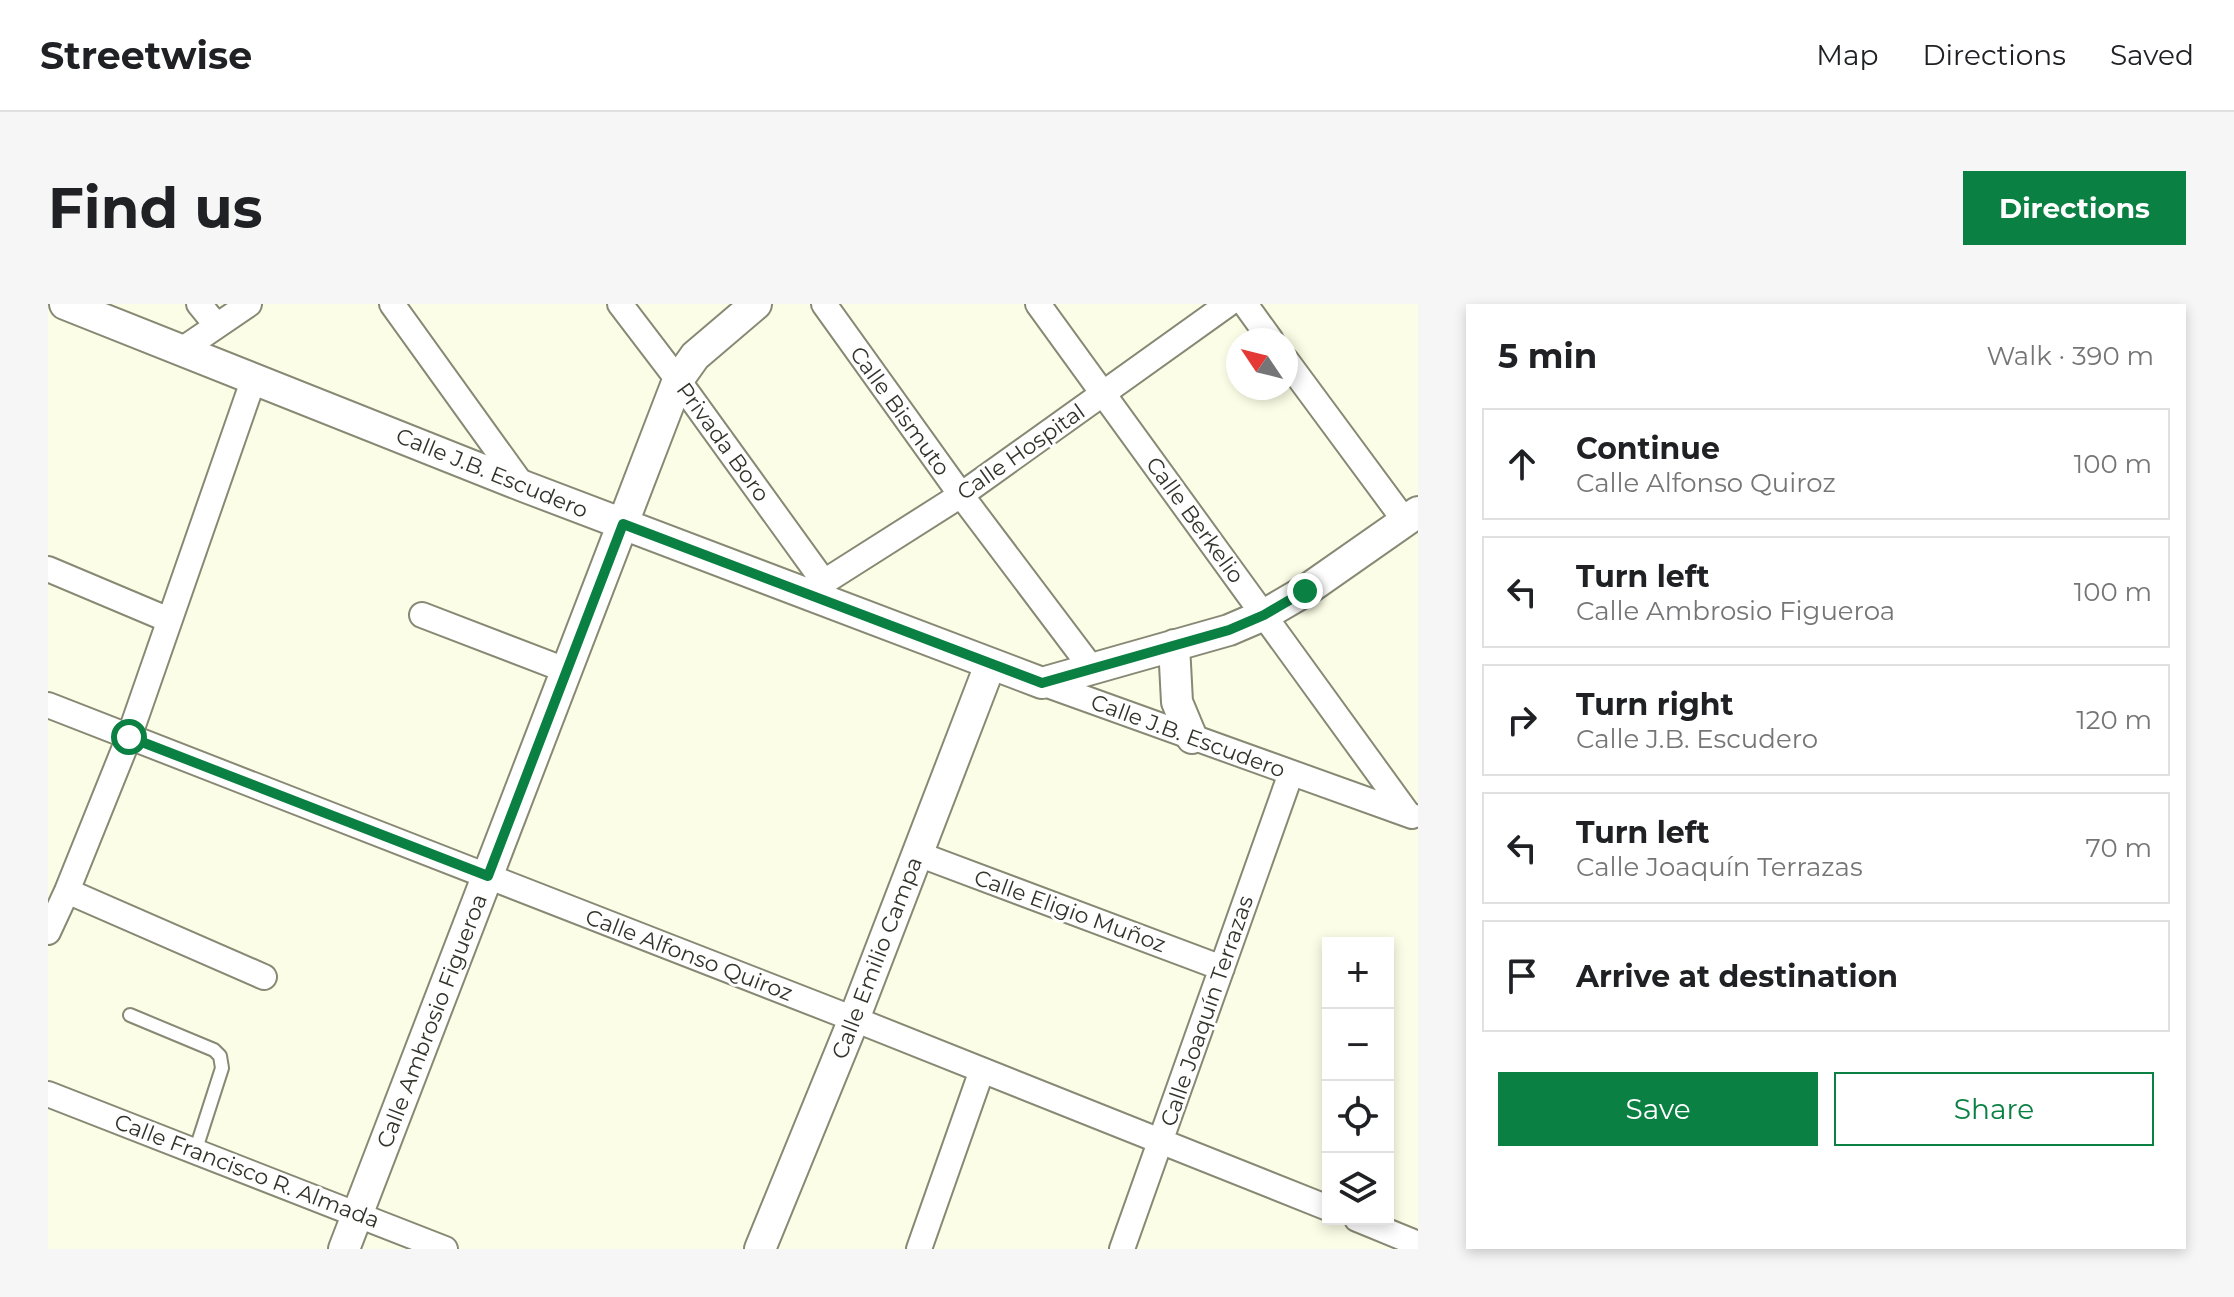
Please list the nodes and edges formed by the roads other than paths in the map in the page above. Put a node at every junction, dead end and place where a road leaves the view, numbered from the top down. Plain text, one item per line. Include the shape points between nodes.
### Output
1 (65, 304) edge
2 (199, 304) edge
3 (249, 304) edge
4 (392, 304) edge
5 (620, 304) edge
6 (756, 304) edge
7 (824, 304) edge
8 (1038, 304) edge
9 (1228, 304) edge
10 (1245, 304) edge
11 (217, 326) junction
12 (1262, 328) edge
13 (183, 349) junction
14 (1298, 375) edge
15 (254, 378) junction
16 (678, 380) junction
17 (1103, 394) junction
18 (523, 486) junction
19 (961, 495) junction
20 (1412, 516) edge
21 (623, 524) junction
22 (48, 569) edge
23 (820, 591) junction
24 (422, 615) dead end
25 (1264, 615) junction
26 (169, 620) junction
27 (1174, 645) junction
28 (990, 665) junction
29 (1093, 670) junction
30 (568, 671) junction
31 (1042, 683) junction
32 (48, 705) edge
33 (129, 737) junction
34 (1192, 738) junction
35 (1291, 773) junction
36 (1413, 816) edge
37 (918, 854) junction
38 (488, 876) junction
39 (67, 891) junction
40 (48, 932) edge
41 (1222, 968) junction
42 (264, 977) dead end
43 (130, 1015) dead end
44 (854, 1019) junction
45 (982, 1070) junction
46 (48, 1094) edge
47 (1161, 1141) junction
48 (195, 1152) junction
49 (1322, 1206) edge
50 (357, 1215) junction
51 (1372, 1225) edge
52 (1418, 1244) edge
53 (344, 1249) edge
54 (445, 1249) edge
55 (760, 1249) edge
56 (919, 1249) edge
57 (1122, 1249) edge

1 - 13 street, Calle J.B. Escudero
2 - 11 street
3 - 11 street
4 - 18 street
5 - 16 street, Privada Boro
6 - 16 street, Calle Ambrosio Figueroa via 695,356
7 - 19 street, Calle Bismuto
8 - 17 street, Calle Berkelio
9 - 17 street, Calle Hospital
10 - 12 street
11 - 13 street
13 - 15 street, Calle J.B. Escudero
14 - 20 street
15 - 18 street, Calle J.B. Escudero
15 - 26 street
16 - 21 street, Calle Ambrosio Figueroa
16 - 23 street, Privada Boro
17 - 19 street, Calle Hospital
17 - 25 street, Calle Berkelio
18 - 21 street, Calle J.B. Escudero
19 - 23 street, Calle Hospital
19 - 29 street, Calle Bismuto
20 - 25 street
21 - 23 street, Calle J.B. Escudero
21 - 30 street, Calle Ambrosio Figueroa
22 - 26 street
23 - 28 street, Calle J.B. Escudero
24 - 30 street
25 - 27 street
25 - 36 street, Calle Berkelio
26 - 33 street
27 - 29 street
27 - 34 street via 1177,702
28 - 31 street, Calle J.B. Escudero
28 - 37 street, Calle Emilio Campa
29 - 31 street
30 - 38 street, Calle Ambrosio Figueroa
31 - 34 street, Calle J.B. Escudero
32 - 33 street, Calle Alfonso Quiroz
33 - 38 street, Calle Alfonso Quiroz
33 - 39 street
34 - 35 street, Calle J.B. Escudero
35 - 36 street, Calle J.B. Escudero
35 - 41 street, Calle Joaquín Terrazas
37 - 41 street, Calle Eligio Muñoz
37 - 44 street, Calle Emilio Campa
38 - 44 street, Calle Alfonso Quiroz
38 - 50 street, Calle Ambrosio Figueroa
39 - 40 street
39 - 42 street
41 - 47 street, Calle Joaquín Terrazas
43 - 48 lane via 220,1056 222,1068
44 - 45 street, Calle Alfonso Quiroz
44 - 55 street, Calle Emilio Campa
45 - 47 street, Calle Alfonso Quiroz
45 - 56 street
46 - 48 street, Calle Francisco R. Almada
47 - 49 street, Calle Alfonso Quiroz
47 - 57 street, Calle Joaquín Terrazas
48 - 50 street, Calle Francisco R. Almada
50 - 53 street, Calle Ambrosio Figueroa
50 - 54 street, Calle Francisco R. Almada
51 - 52 street

